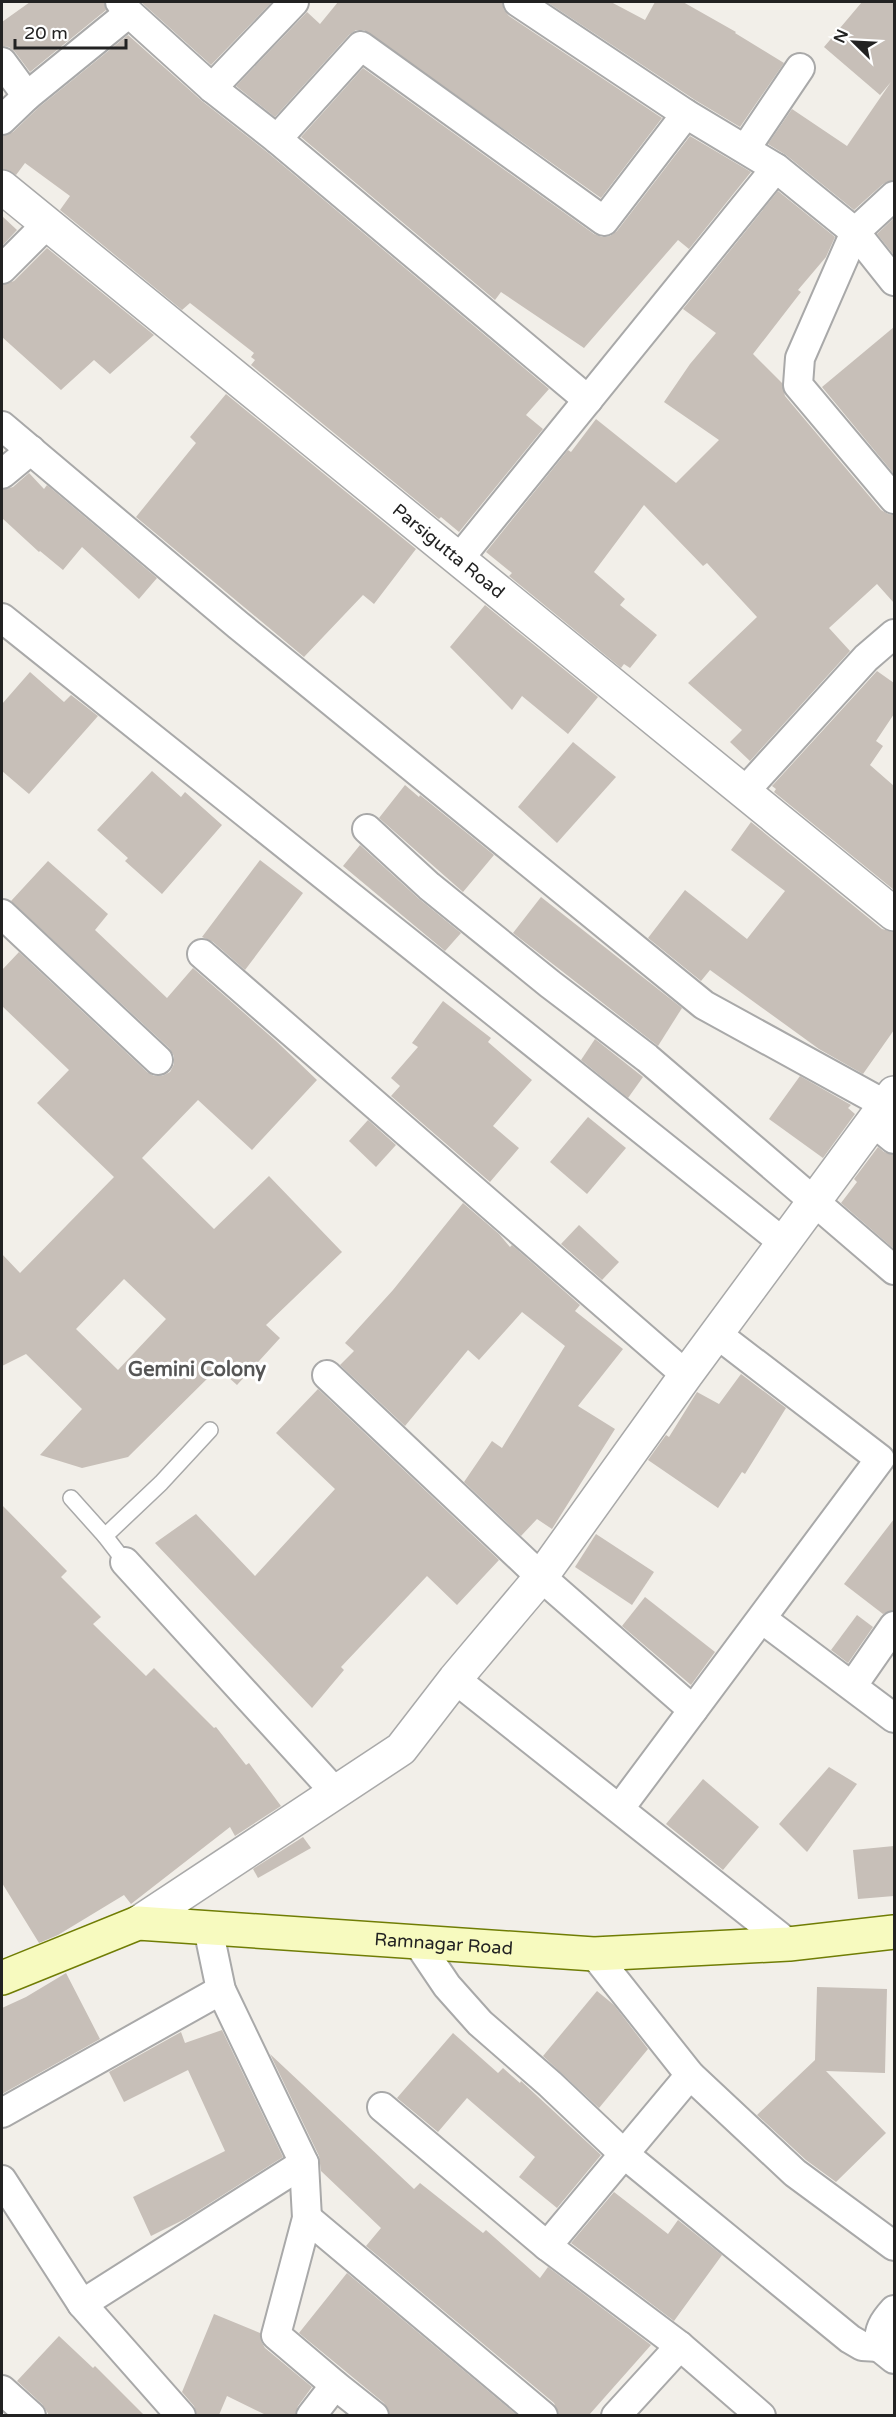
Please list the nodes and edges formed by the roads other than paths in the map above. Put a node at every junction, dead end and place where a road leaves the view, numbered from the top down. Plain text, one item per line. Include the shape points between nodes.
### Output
1 (294, 2) edge
2 (518, 2) edge
3 (125, 7) edge
4 (2, 62) edge
5 (800, 68) dead end
6 (212, 88) junction
7 (27, 96) junction
8 (686, 114) junction
9 (2, 120) edge
10 (277, 139) junction
11 (746, 148) junction
12 (776, 168) junction
13 (2, 187) edge
14 (894, 196) edge
15 (47, 224) junction
16 (855, 232) junction
17 (2, 268) edge
18 (894, 281) edge
19 (588, 400) junction
20 (2, 426) edge
21 (31, 450) junction
22 (2, 474) edge
23 (894, 499) edge
24 (458, 560) junction
25 (2, 618) edge
26 (894, 634) edge
27 (745, 792) junction
28 (367, 829) dead end
29 (2, 914) edge
30 (894, 914) edge
31 (202, 954) dead end
32 (159, 1060) dead end
33 (887, 1115) edge
34 (815, 1201) junction
35 (784, 1243) junction
36 (894, 1270) edge
37 (717, 1334) junction
38 (327, 1375) dead end
39 (686, 1375) junction
40 (210, 1430) dead end
41 (71, 1498) dead end
42 (105, 1536) junction
43 (125, 1562) joint
44 (541, 1577) junction
45 (762, 1619) junction
46 (894, 1626) edge
47 (455, 1679) junction
48 (853, 1685) junction
49 (693, 1710) junction
50 (894, 1718) edge
51 (336, 1793) junction
52 (620, 1808) junction
53 (138, 1923) junction
54 (208, 1928) junction
55 (894, 1932) edge
56 (418, 1942) junction
57 (789, 1944) junction
58 (594, 1954) junction
59 (2, 1978) edge
60 (221, 1990) junction
61 (690, 2075) junction
62 (382, 2107) dead end
63 (2, 2114) edge
64 (624, 2154) junction
65 (304, 2163) junction
66 (2, 2180) edge
67 (307, 2218) junction
68 (547, 2246) junction
69 (894, 2246) edge
70 (82, 2304) junction
71 (894, 2310) edge
72 (680, 2346) junction
73 (887, 2354) edge
74 (334, 2385) junction
75 (2, 2390) edge
76 (31, 2415) edge
77 (181, 2415) edge
78 (311, 2415) edge
79 (374, 2415) edge
80 (543, 2415) edge
81 (616, 2415) edge
82 (761, 2415) edge

1 - 6 street
2 - 8 street
3 - 6 street
3 - 7 street
4 - 7 street
5 - 11 street
6 - 10 street
7 - 9 street
8 - 10 street via 604,221 361,45
8 - 11 street
10 - 19 street
11 - 12 street
12 - 16 street
12 - 19 street
13 - 15 street, Parsigutta Road
14 - 16 street
15 - 17 street
15 - 24 street, Parsigutta Road
16 - 18 street
16 - 23 street via 800,358 798,385
19 - 24 street
20 - 21 street
21 - 22 street
21 - 33 street via 238,625 704,1005
24 - 27 street, Parsigutta Road
25 - 35 street
26 - 27 street via 866,658
27 - 30 street, Parsigutta Road
28 - 34 street via 429,886 647,1058
29 - 32 street
31 - 39 street
33 - 34 street
34 - 35 street
34 - 36 street
35 - 37 street
37 - 39 street
37 - 45 street via 880,1459
38 - 44 street
39 - 44 street
40 - 42 lane
41 - 42 lane
42 - 43 lane
43 - 51 street
44 - 47 street
44 - 49 street
45 - 48 street
45 - 49 street
46 - 48 street
47 - 51 street via 400,1749
47 - 52 street
48 - 50 street
49 - 52 street
51 - 53 street
52 - 57 street
53 - 54 main road, Ramnagar Road
53 - 59 main road, Ramnagar Road
54 - 56 main road, Ramnagar Road
54 - 60 street
55 - 57 main road, Ramnagar Road
56 - 58 main road, Ramnagar Road
56 - 64 street via 447,1986 480,2023
57 - 58 main road, Ramnagar Road
58 - 61 street
60 - 63 street
60 - 65 street
61 - 64 street
61 - 69 street via 795,2173
62 - 68 street
64 - 68 street
64 - 73 street via 850,2339
65 - 67 street
65 - 70 street
66 - 70 street
67 - 74 street via 276,2335
67 - 80 street
68 - 72 street
70 - 77 street
71 - 73 street via 882,2324 879,2337
72 - 81 street
72 - 82 street
74 - 78 street
74 - 79 street
75 - 76 street

